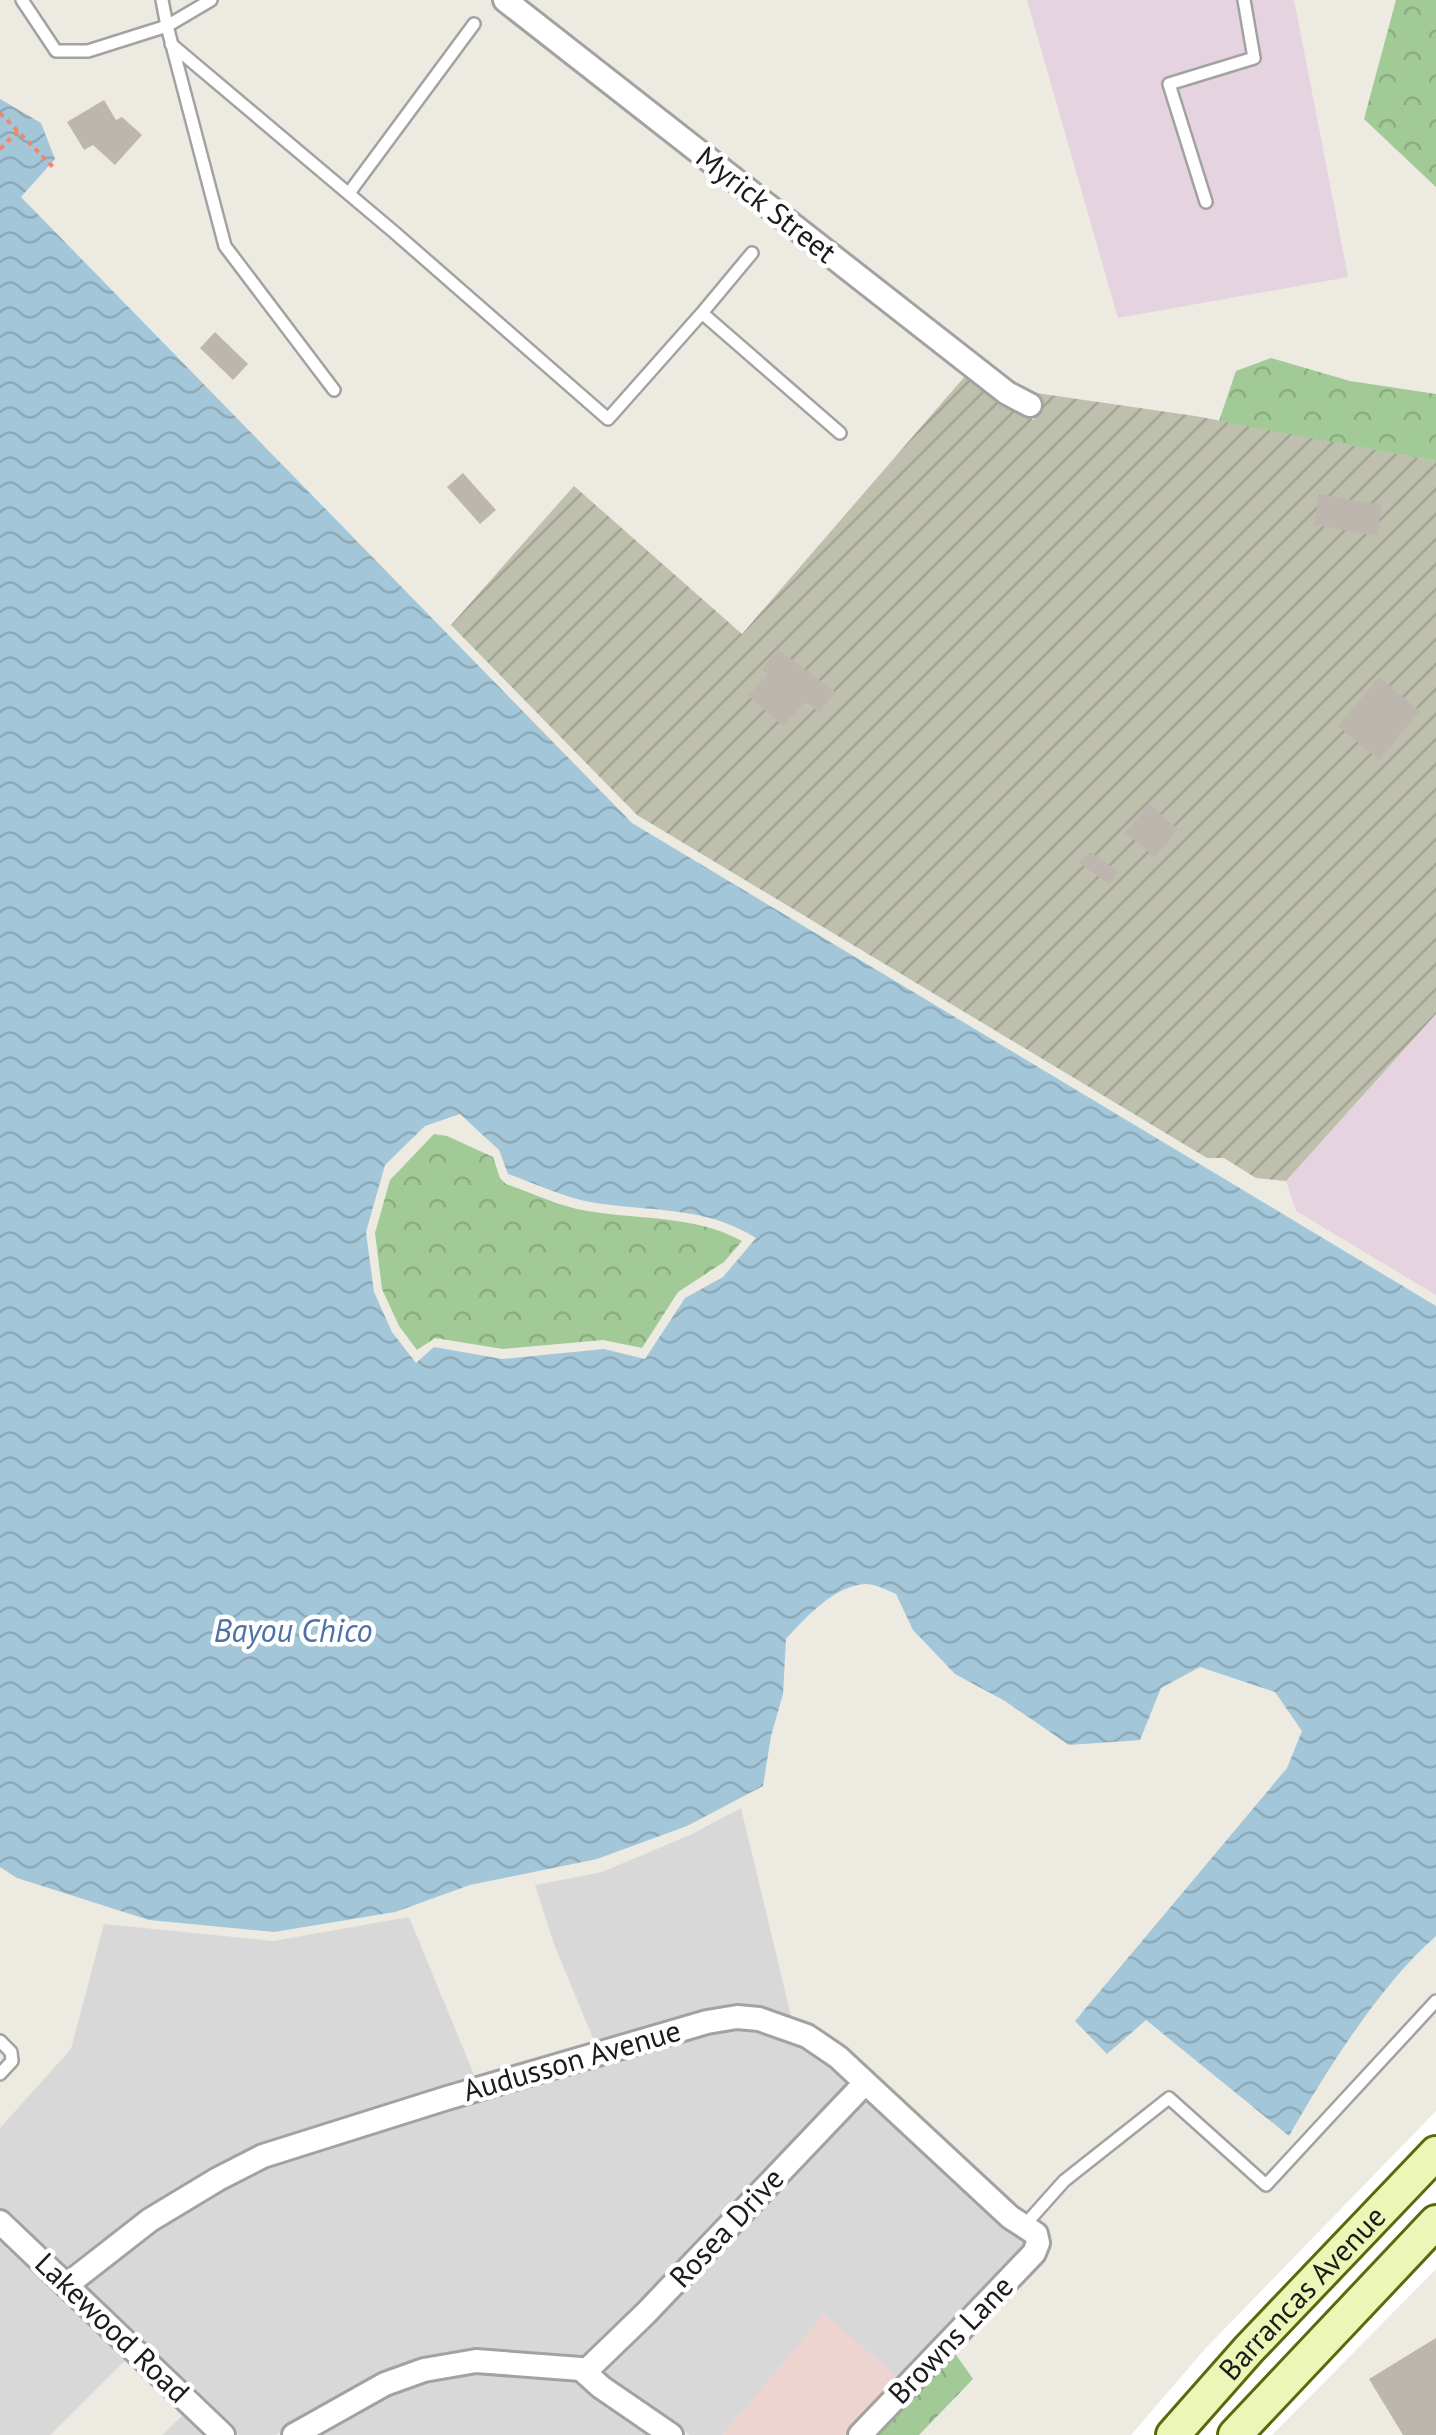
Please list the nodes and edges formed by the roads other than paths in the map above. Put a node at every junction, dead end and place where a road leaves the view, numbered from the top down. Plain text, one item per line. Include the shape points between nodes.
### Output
1 (22, 0) edge
2 (162, 0) edge
3 (211, 0) edge
4 (505, 0) edge
5 (1244, 0) edge
6 (474, 24) dead end
7 (166, 26) junction
8 (172, 44) junction
9 (348, 193) junction
10 (1206, 202) dead end
11 (752, 254) dead end
12 (702, 313) junction
13 (334, 390) dead end
14 (1030, 406) dead end
15 (840, 434) dead end
16 (1436, 2001) edge
17 (0, 2041) edge
18 (0, 2074) edge
19 (865, 2083) junction
20 (1436, 2153) edge
21 (0, 2222) edge
22 (1436, 2222) edge
23 (1031, 2235) junction
24 (68, 2284) junction
25 (586, 2371) junction
26 (223, 2435) edge
27 (294, 2435) edge
28 (671, 2435) edge
29 (860, 2435) edge
30 (1172, 2435) edge
31 (1235, 2435) edge

1 - 7 lane via 56,51 88,51
2 - 7 lane
3 - 7 lane
4 - 14 street, Myrick Street
5 - 10 lane via 1254,58 1169,84
6 - 9 lane
7 - 8 lane
8 - 9 lane
8 - 13 lane via 225,246
9 - 12 lane via 608,419
11 - 12 lane
12 - 15 lane
16 - 23 lane via 1266,2185 1169,2098 1064,2182
17 - 18 lane via 12,2061
19 - 23 street, Audusson Avenue
19 - 24 street, Audusson Avenue via 789,2027 759,2019 707,2022 263,2156 150,2220
19 - 25 street, Rosea Drive
20 - 30 main road, Barrancas Avenue
21 - 24 street, Lakewood Road
22 - 31 main road, Barrancas Avenue
23 - 29 street, Browns Lane via 1034,2253
24 - 26 street, Lakewood Road
25 - 27 street via 492,2362 424,2370 340,2406
25 - 28 street

